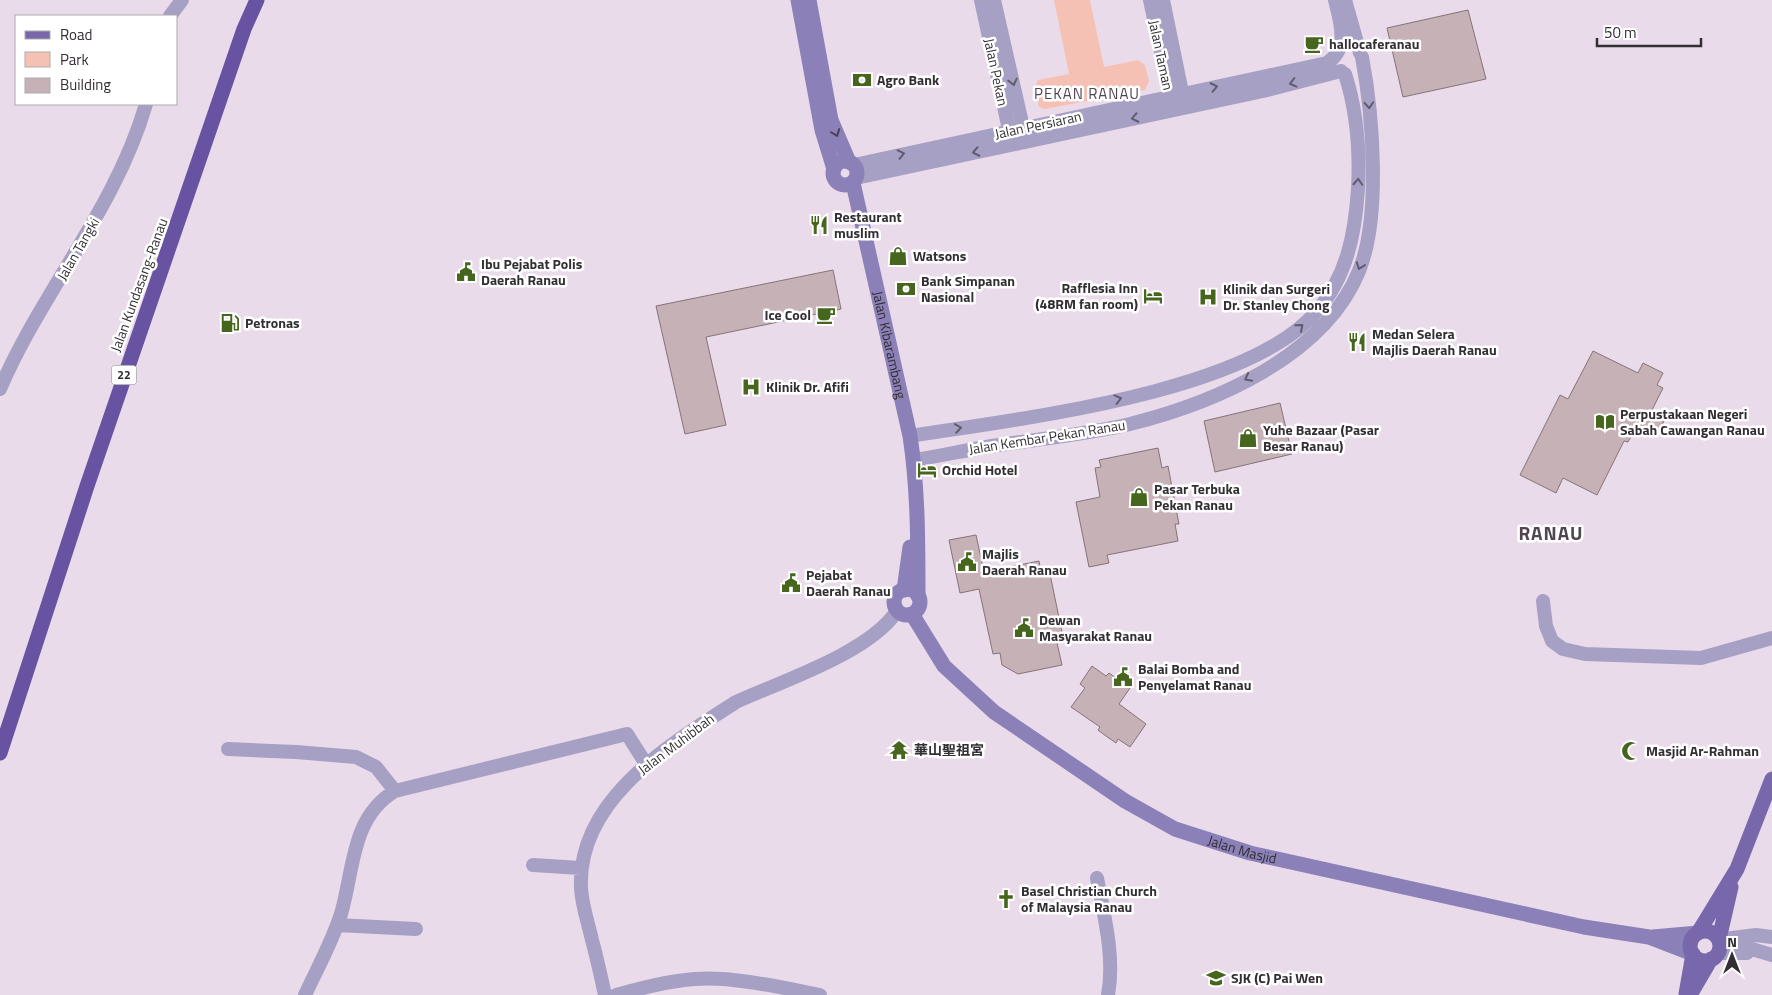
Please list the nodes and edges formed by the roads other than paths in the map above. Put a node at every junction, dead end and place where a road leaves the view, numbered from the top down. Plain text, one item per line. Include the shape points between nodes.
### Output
1 (182, 0) edge
2 (257, 0) edge
3 (798, 0) edge
4 (809, 0) edge
5 (981, 0) edge
6 (994, 0) edge
7 (1150, 0) edge
8 (1163, 0) edge
9 (1334, 0) edge
10 (1345, 0) edge
11 (171, 15) edge
12 (1338, 55) junction
13 (1361, 55) junction
14 (1343, 72) junction
15 (1178, 102) junction
16 (146, 105) edge
17 (1025, 135) junction
18 (1011, 138) junction
19 (834, 169) junction
20 (853, 172) junction
21 (0, 389) edge
22 (985, 424) junction
23 (910, 436) junction
24 (990, 446) junction
25 (914, 460) junction
26 (916, 508) junction
27 (904, 590) junction
28 (918, 596) junction
29 (1543, 601) dead end
30 (897, 610) junction
31 (912, 614) junction
32 (1772, 638) edge
33 (228, 750) dead end
34 (0, 753) edge
35 (646, 764) junction
36 (1772, 779) edge
37 (395, 792) junction
38 (533, 865) dead end
39 (581, 868) junction
40 (1737, 869) junction
41 (1097, 878) dead end
42 (337, 925) junction
43 (416, 929) dead end
44 (1698, 933) junction
45 (1649, 937) junction
46 (1772, 937) edge
47 (1716, 951) junction
48 (1693, 954) junction
49 (1767, 954) edge
50 (304, 995) edge
51 (605, 995) edge
52 (616, 995) edge
53 (820, 995) edge
54 (1108, 995) edge
55 (1686, 995) edge
56 (1690, 995) edge

1 - 11 street
2 - 34 highway, Jalan Kundasang-Ranau / 22 via 117,398
3 - 19 street via 822,130
4 -> 20 street, Jalan Kibarambang via 831,120
5 - 18 street, Jalan Pekan
6 -> 17 street, Jalan Pekan
7 - 15 street, Jalan Taman
8 - 15 street, Jalan Taman
9 - 12 street via 1341,27
10 - 13 street, Jalan Kembar Pekan Ranau
12 - 13 street via 1349,48
12 - 14 street via 1336,63
15 -> 12 street, Jalan Persiaran via 1327,63
13 - 14 street via 1362,66 1357,72
13 -> 24 street, Jalan Kembar Pekan Ranau via 1370,126 1372,204 1369,230 1354,279 1315,333 1276,364 1227,389 1165,414 1092,432
14 -> 15 street, Jalan Persiaran
22 -> 14 street, Jalan Kembar Pekan Ranau via 1107,402 1196,378 1269,349 1300,328 1330,294 1342,274 1352,242 1358,189 1357,135 1354,104
15 - 17 street, Jalan Persiaran
16 - 21 street, Jalan Tangki via 128,157 107,198 33,324
17 - 18 street, Jalan Persiaran
18 - 20 street, Jalan Persiaran
19 - 20 street via 838,163
19 - 20 street via 833,176 845,186
20 - 23 street, Jalan Kibarambang
23 -> 22 street, Jalan Kembar Pekan Ranau
22 - 24 street
23 - 25 street, Jalan Kibarambang
24 - 25 street, Jalan Kembar Pekan Ranau
25 - 26 street, Jalan Kibarambang
26 - 27 street, Jalan Kibarambang
26 - 28 street, Jalan Kibarambang
27 - 28 street via 912,590
27 - 30 street via 895,598
28 - 31 street via 920,604
29 - 32 street via 1546,626 1552,641 1563,649 1585,654 1700,658
30 - 31 street via 904,615
30 - 35 street, Jalan Muhibbah via 889,622 854,649 736,702
31 - 45 street, Jalan Masjid via 944,666 994,712 1125,801 1175,829 1266,857 1584,926
33 - 37 street via 356,757 376,766
35 - 37 street via 627,734
35 - 39 street, Jalan Muhibbah via 607,805 591,837
36 - 40 main road
37 - 42 street via 372,810 363,826
38 - 39 street
39 - 51 street, Jalan Muhibbah via 582,902
40 - 44 main road
40 - 47 main road
41 - 54 street via 1109,962
42 - 43 street
42 - 50 street
44 - 45 street, Jalan Masjid
44 - 47 main road via 1708,931
44 - 48 main road via 1691,945
45 - 48 street, Jalan Masjid
46 - 47 street via 1756,935
47 - 48 main road via 1702,960
47 - 49 street
47 - 56 main road
48 - 55 main road
52 - 53 street via 696,979

